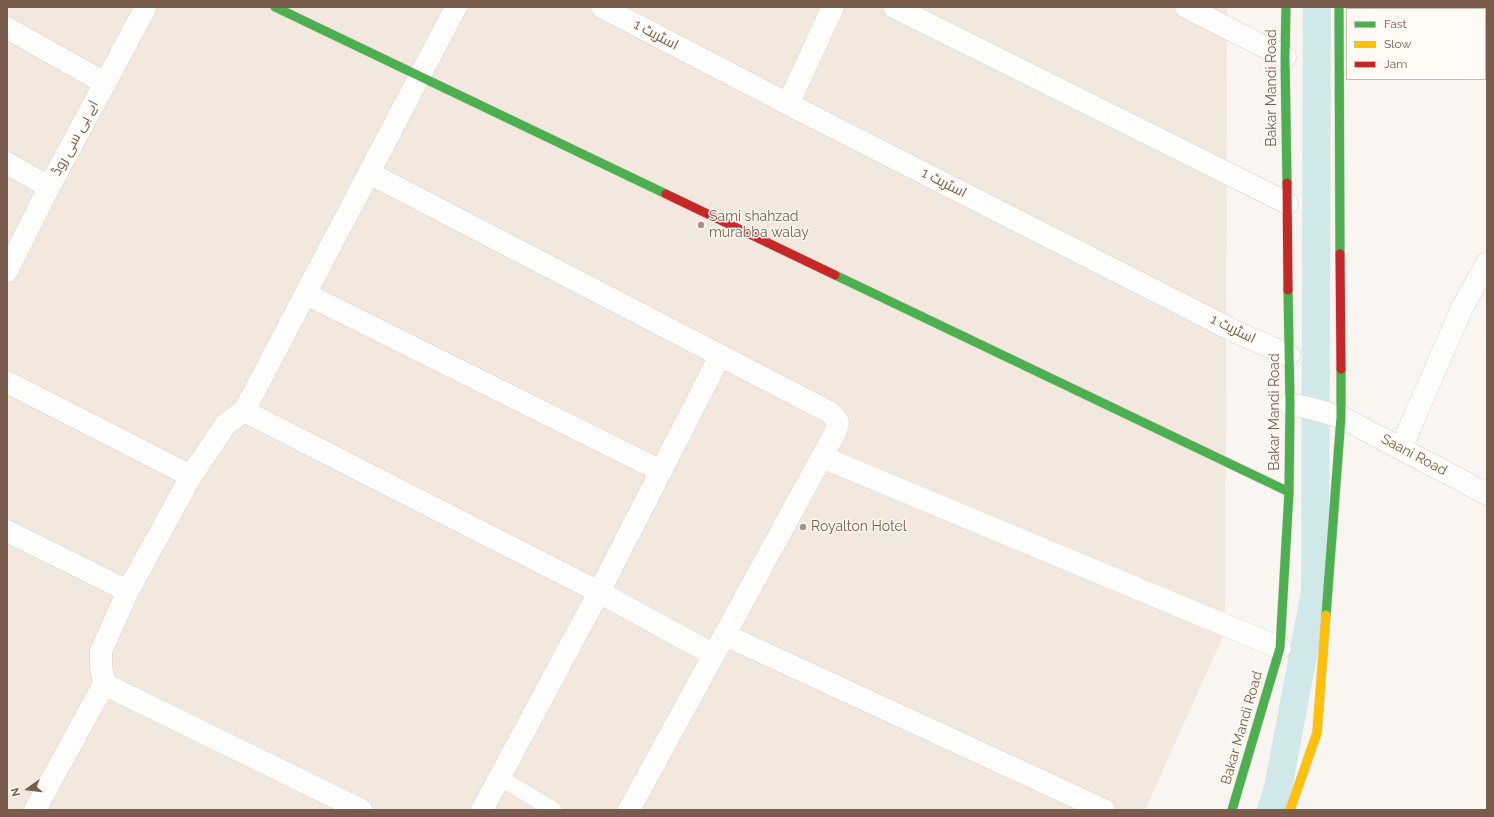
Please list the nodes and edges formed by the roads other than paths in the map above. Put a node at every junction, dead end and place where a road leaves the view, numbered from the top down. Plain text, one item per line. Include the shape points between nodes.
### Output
1 (146, 7) edge
2 (275, 7) edge
3 (456, 7) edge
4 (602, 7) edge
5 (833, 7) edge
6 (894, 7) edge
7 (1186, 7) edge
8 (1286, 7) edge
9 (1339, 7) edge
10 (7, 28) edge
11 (1285, 57) junction
12 (420, 76) junction
13 (105, 83) junction
14 (788, 104) junction
15 (7, 163) edge
16 (369, 173) junction
17 (49, 187) junction
18 (1287, 203) junction
19 (1487, 263) edge
20 (7, 271) edge
21 (306, 294) junction
22 (1289, 355) junction
23 (720, 356) junction
24 (7, 382) edge
25 (1290, 404) junction
26 (244, 411) junction
27 (1341, 417) junction
28 (1400, 448) junction
29 (822, 457) junction
30 (661, 471) junction
31 (192, 476) junction
32 (1289, 492) junction
33 (1487, 494) edge
34 (7, 531) edge
35 (128, 591) junction
36 (599, 592) junction
37 (725, 635) junction
38 (1280, 648) junction
39 (714, 655) junction
40 (104, 684) junction
41 (500, 778) junction
42 (353, 808) edge
43 (39, 809) edge
44 (482, 810) edge
45 (554, 810) edge
46 (629, 810) edge
47 (1104, 810) edge
48 (1232, 810) edge
49 (1290, 810) edge

1 - 13 street, اے بی سی روڈ
2 - 12 street
3 - 12 street
4 - 14 street, اسٹریٹ 1
5 - 14 street
6 - 18 street
7 - 11 street
8 - 11 street, Bakar Mandi Road
9 - 27 street
10 - 13 street
11 - 18 street, Bakar Mandi Road
12 - 16 street
12 - 32 street
13 - 17 street, اے بی سی روڈ
14 - 22 street, اسٹریٹ 1 via 1238,333
15 - 17 street
16 - 21 street
16 - 23 street
17 - 20 street, اے بی سی روڈ
18 - 22 street, Bakar Mandi Road
19 - 28 street via 1462,308
21 - 26 street
21 - 30 street
22 - 25 street, Bakar Mandi Road
23 - 29 street via 831,413 838,422
23 - 30 street
24 - 31 street
25 - 27 street, Saani Road
25 - 32 street, Bakar Mandi Road
26 - 31 street via 226,424
26 - 36 street
27 - 28 street, Saani Road
27 - 49 street via 1317,733
28 - 33 street, Saani Road
29 - 37 street
29 - 38 street
30 - 36 street
31 - 35 street
32 - 38 street, Bakar Mandi Road
34 - 35 street
35 - 40 street via 101,651
36 - 39 street
36 - 41 street
37 - 39 street
37 - 47 street
38 - 48 street, Bakar Mandi Road
39 - 46 street
40 - 42 street
40 - 43 street
41 - 44 street
41 - 45 lane

